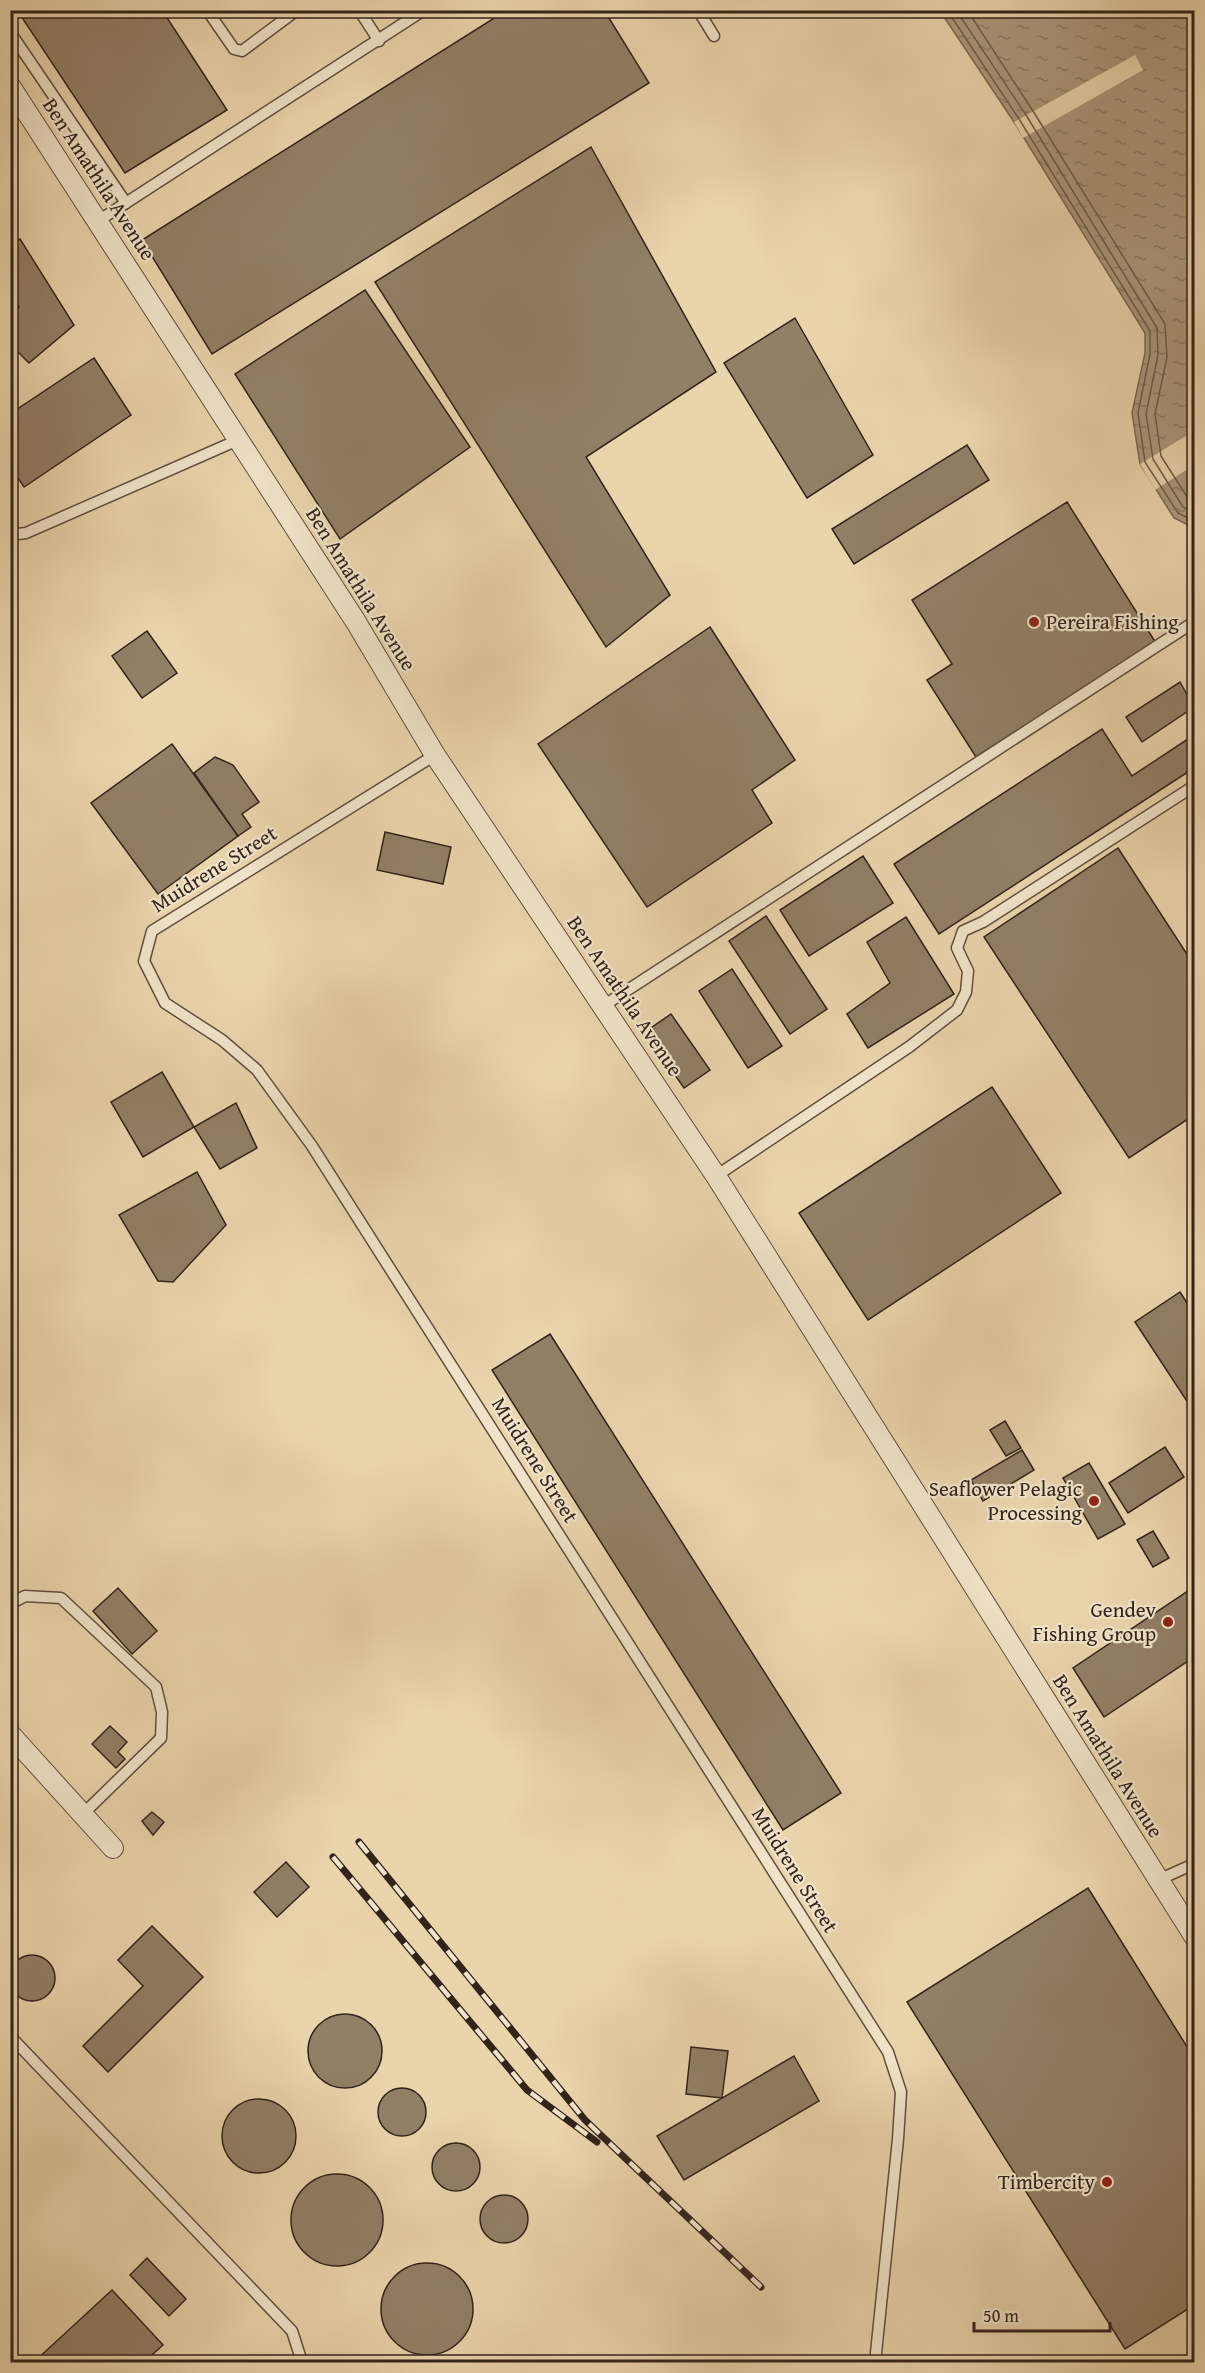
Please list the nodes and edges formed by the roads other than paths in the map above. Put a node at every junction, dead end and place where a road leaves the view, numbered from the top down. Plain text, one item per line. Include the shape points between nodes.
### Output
1 (207, 10) edge
2 (297, 10) edge
3 (359, 10) edge
4 (424, 10) edge
5 (698, 10) edge
6 (10, 32) edge
7 (714, 36) dead end
8 (379, 41) junction
9 (10, 86) edge
10 (126, 203) junction
11 (98, 220) junction
12 (238, 440) junction
13 (10, 531) edge
14 (1194, 622) edge
15 (435, 755) junction
16 (1194, 786) edge
17 (603, 1006) junction
18 (716, 1176) junction
19 (10, 1604) edge
20 (10, 1734) edge
21 (83, 1814) junction
22 (113, 1848) dead end
23 (1194, 1864) edge
24 (1158, 1880) junction
25 (1194, 1936) edge
26 (10, 2036) edge
27 (302, 2362) edge
28 (877, 2362) edge

1 - 2 lane via 234,49 242,51
3 - 8 lane
4 - 8 lane
5 - 7 lane
6 - 10 lane
8 - 10 lane
9 - 11 street, Ben Amathila Avenue
10 - 11 lane
11 - 12 street, Ben Amathila Avenue
12 - 13 lane via 26,533
12 - 15 street, Ben Amathila Avenue via 356,622
14 - 17 lane
15 - 17 street, Ben Amathila Avenue
15 - 28 lane, Muidrene Street via 152,931 144,961 165,1003 222,1040 257,1070 312,1146 888,2052 901,2092
16 - 18 lane via 963,931 957,948 968,971 966,992 957,1010 909,1047
17 - 18 street, Ben Amathila Avenue
18 - 24 street, Ben Amathila Avenue
19 - 21 lane via 25,1596 61,1598 156,1687 162,1712 161,1738
20 - 21 street
21 - 22 street
23 - 24 lane
24 - 25 street, Ben Amathila Avenue
26 - 27 lane via 292,2331

